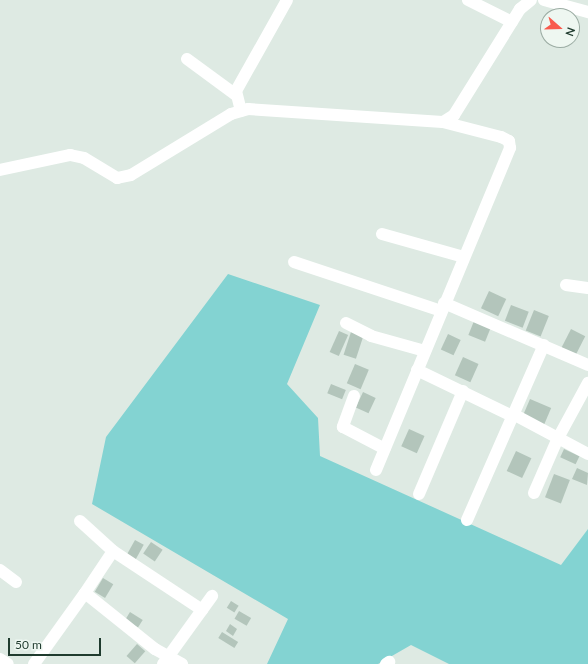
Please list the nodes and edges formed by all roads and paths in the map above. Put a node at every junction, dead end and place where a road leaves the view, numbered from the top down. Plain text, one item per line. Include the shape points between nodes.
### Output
1 (287, 0) edge
2 (468, 0) edge
3 (531, 0) edge
4 (544, 0) edge
5 (588, 12) edge
6 (512, 22) junction
7 (187, 59) dead end
8 (236, 95) junction
9 (241, 111) junction
10 (443, 122) junction
11 (0, 170) edge
12 (382, 234) dead end
13 (464, 257) junction
14 (294, 262) dead end
15 (566, 285) dead end
16 (588, 288) edge
17 (443, 307) junction
18 (346, 324) dead end
19 (544, 345) junction
20 (425, 351) junction
21 (586, 361) edge
22 (417, 370) junction
23 (588, 383) edge
24 (463, 391) junction
25 (354, 396) dead end
26 (512, 415) junction
27 (557, 440) junction
28 (385, 449) junction
29 (588, 454) edge
30 (376, 470) dead end
31 (534, 493) dead end
32 (419, 494) dead end
33 (467, 520) dead end
34 (80, 521) dead end
35 (113, 551) junction
36 (0, 570) edge
37 (16, 582) dead end
38 (85, 593) junction
39 (212, 596) dead end
40 (202, 610) junction
41 (0, 659) edge
42 (167, 660) edge
43 (8, 664) edge
44 (34, 664) edge
45 (182, 664) edge

1 - 8 street
2 - 6 street
3 - 6 street
4 - 5 street
6 - 10 street via 454,115
7 - 8 street
8 - 9 street
9 - 10 street
9 - 11 street via 131,176 117,178 84,158 70,155
10 - 13 street via 501,137 508,141 510,148
12 - 13 street
13 - 17 street
14 - 17 street
15 - 16 street
17 - 19 street
17 - 20 street
18 - 20 street via 371,336
19 - 21 street
19 - 26 street
20 - 22 street
22 - 24 street
22 - 28 street
23 - 27 street
24 - 26 street
24 - 32 street
25 - 28 street via 343,427
26 - 27 street
26 - 33 street
27 - 29 street
27 - 31 street
28 - 30 street
34 - 35 street
35 - 38 street
35 - 40 street
36 - 37 street
38 - 42 street
38 - 44 street
39 - 40 street
40 - 42 street
41 - 43 street
42 - 45 street

